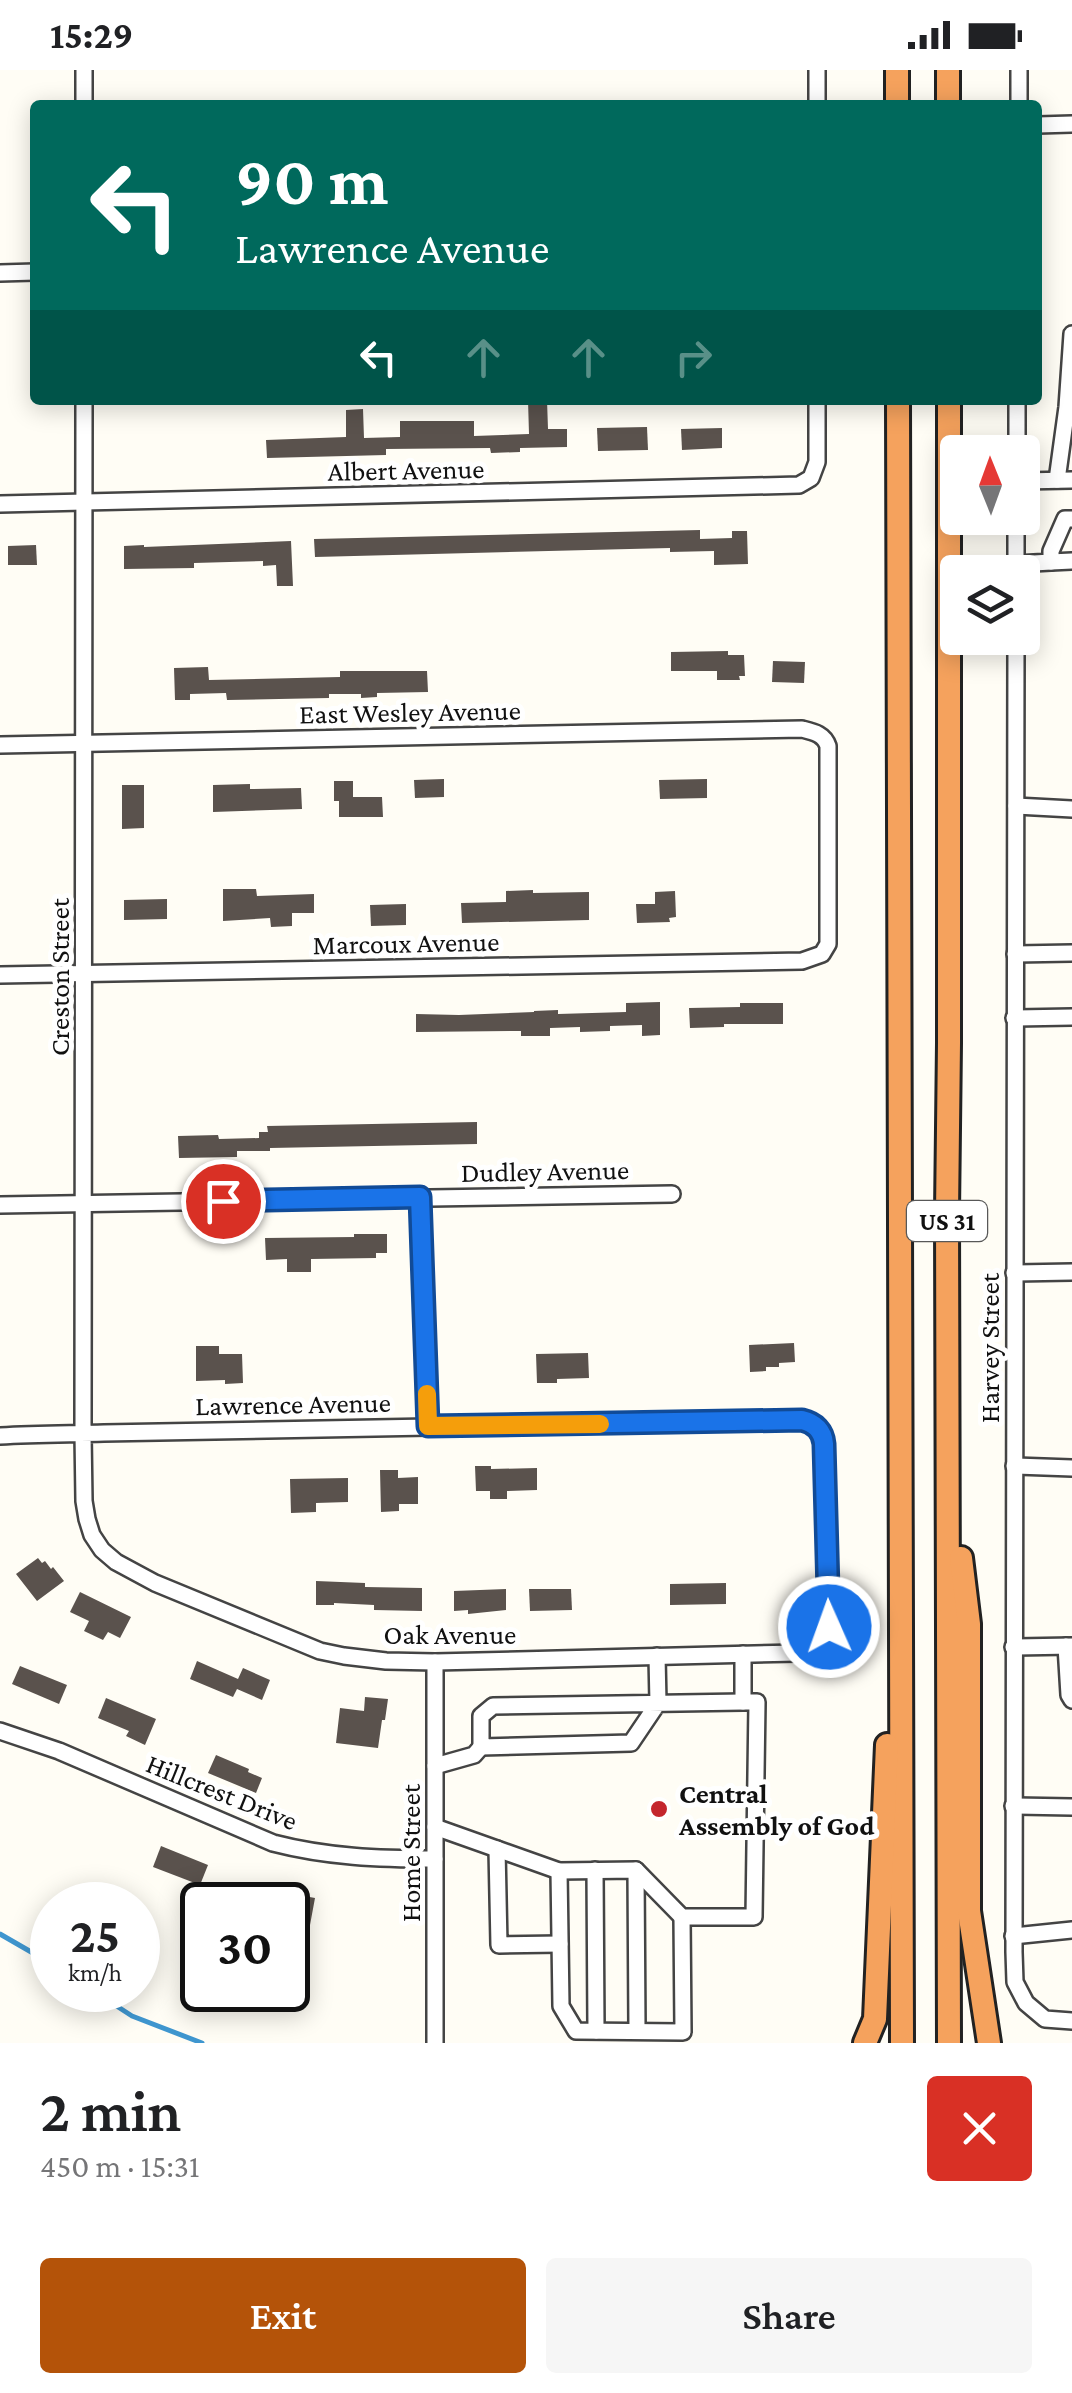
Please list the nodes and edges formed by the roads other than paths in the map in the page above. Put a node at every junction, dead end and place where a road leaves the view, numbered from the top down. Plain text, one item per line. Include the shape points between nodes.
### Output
1 (84, 70) edge
2 (816, 70) edge
3 (897, 70) edge
4 (948, 70) edge
5 (1019, 70) edge
6 (84, 100) edge
7 (817, 100) edge
8 (897, 100) edge
9 (948, 100) edge
10 (1019, 100) edge
11 (1072, 124) edge
12 (1042, 125) edge
13 (30, 272) edge
14 (0, 273) edge
15 (1072, 334) edge
16 (84, 405) edge
17 (817, 405) edge
18 (898, 405) edge
19 (948, 405) edge
20 (1017, 405) edge
21 (1017, 435) edge
22 (1065, 480) edge
23 (1040, 481) edge
24 (84, 502) junction
25 (0, 504) edge
26 (1072, 519) edge
27 (1051, 562) junction
28 (1072, 562) edge
29 (1040, 564) edge
30 (1016, 655) edge
31 (84, 743) junction
32 (0, 745) edge
33 (1016, 806) junction
34 (1072, 809) edge
35 (1072, 953) edge
36 (1014, 954) junction
37 (813, 958) joint
38 (85, 974) junction
39 (0, 975) edge
40 (1014, 1018) junction
41 (1072, 1018) edge
42 (672, 1194) dead end
43 (420, 1197) junction
44 (84, 1204) junction
45 (0, 1205) edge
46 (1072, 1272) edge
47 (1014, 1273) junction
48 (900, 1416) junction
49 (428, 1426) junction
50 (84, 1434) junction
51 (0, 1436) edge
52 (948, 1440) junction
53 (1014, 1466) junction
54 (1072, 1468) edge
55 (102, 1550) joint
56 (1013, 1646) junction
57 (1069, 1646) edge
58 (820, 1649) joint
59 (743, 1654) junction
60 (657, 1656) junction
61 (435, 1662) junction
62 (1072, 1700) edge
63 (743, 1702) junction
64 (658, 1704) junction
65 (0, 1731) edge
66 (481, 1747) junction
67 (436, 1766) junction
68 (1013, 1806) junction
69 (1072, 1807) edge
70 (434, 1828) junction
71 (498, 1848) junction
72 (434, 1859) junction
73 (596, 1870) junction
74 (636, 1870) junction
75 (559, 1871) junction
76 (682, 1917) junction
77 (1072, 1930) edge
78 (1014, 1936) junction
79 (560, 1944) junction
80 (1072, 2021) edge
81 (596, 2031) junction
82 (637, 2031) junction
83 (435, 2043) edge
84 (865, 2043) edge
85 (902, 2043) edge
86 (949, 2043) edge
87 (989, 2043) edge

1 - 6 street
2 - 7 street
3 - 8 highway
4 - 9 highway
5 - 10 street
11 - 12 street
13 - 14 street
15 - 22 street
16 - 24 street, Creston Street
17 - 24 street, Albert Avenue via 812,478 788,486
18 - 48 highway, US 31
19 - 52 highway, US 31
20 - 21 street
22 - 23 street
24 - 25 street, Albert Avenue
24 - 31 street, Creston Street
26 - 27 street via 1066,519
27 - 28 street
27 - 29 street
30 - 33 street, Harvey Street
31 - 32 street, East Wesley Avenue
31 - 37 street, East Wesley Avenue via 820,734 828,746 828,944
31 - 38 street, Creston Street
33 - 34 street
33 - 36 street, Harvey Street
35 - 36 street
36 - 40 street, Harvey Street
37 - 38 street, Marcoux Avenue
38 - 39 street, Marcoux Avenue
38 - 44 street, Creston Street
40 - 41 street
40 - 47 street, Harvey Street
42 - 43 street, Dudley Avenue
43 - 44 street, Dudley Avenue
43 - 49 street
44 - 45 street, Dudley Avenue
44 - 50 street, Creston Street
46 - 47 street
47 - 53 street, Harvey Street
48 - 84 highway via 888,1559 875,2020
48 - 85 highway, US 31
49 - 50 street, Lawrence Avenue
49 - 58 street, Lawrence Avenue via 812,1424 824,1444 829,1627
50 - 51 street, Lawrence Avenue
50 - 55 street, Creston Street via 87,1520
52 - 86 highway, US 31
52 - 87 highway via 968,1624 969,1911
53 - 54 street
53 - 56 street, Harvey Street
55 - 61 street, Oak Avenue via 156,1583 308,1647
56 - 57 street
56 - 68 street, Harvey Street
57 - 62 street
58 - 59 street, Oak Avenue
59 - 60 street, Oak Avenue
59 - 63 street
60 - 61 street, Oak Avenue
60 - 64 street
61 - 67 street, Home Street
63 - 64 street
63 - 76 street via 757,1702 754,1917
64 - 66 street via 631,1743
64 - 66 street via 493,1706 481,1716
65 - 72 street, Hillcrest Drive via 274,1843 350,1858
66 - 67 street
67 - 70 street, Home Street
68 - 69 street
68 - 78 street, Harvey Street
70 - 71 street
70 - 72 street, Home Street
71 - 75 street
71 - 79 street via 498,1945
72 - 83 street, Home Street
73 - 74 street
73 - 75 street
73 - 81 street
74 - 76 street
74 - 82 street
75 - 79 street
76 - 82 street via 683,2032
77 - 78 street
78 - 80 street, Harvey Street via 1015,1982 1026,2003 1045,2019
79 - 81 street via 561,2006 576,2031
81 - 82 street

